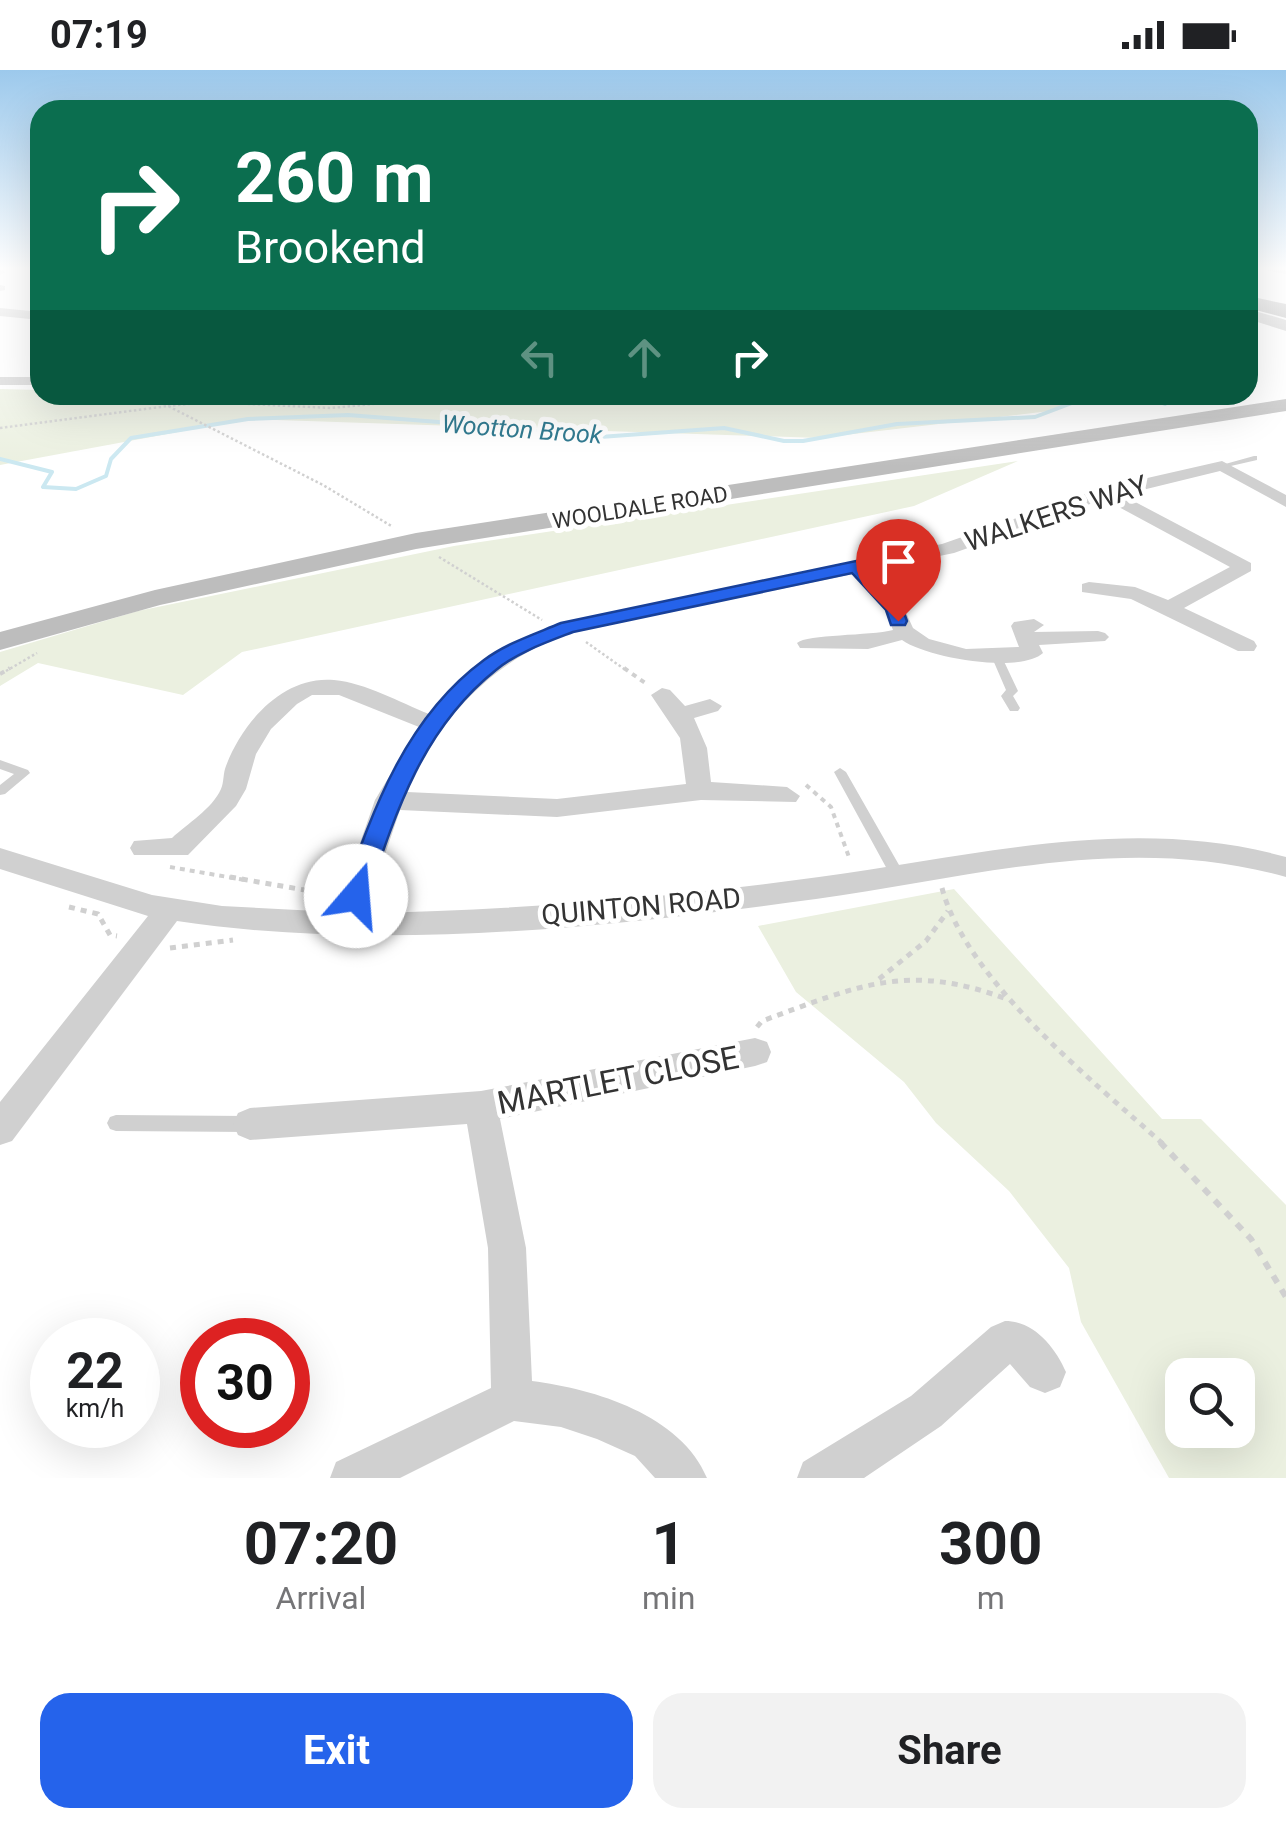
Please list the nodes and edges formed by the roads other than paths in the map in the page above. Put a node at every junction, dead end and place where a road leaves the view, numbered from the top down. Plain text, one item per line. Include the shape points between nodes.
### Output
1 (30, 375) edge
2 (0, 380) edge
3 (20, 382) junction
4 (30, 382) edge
5 (1286, 406) edge
6 (1254, 458) dead end
7 (1222, 466) junction
8 (1105, 493) junction
9 (1286, 502) edge
10 (856, 566) junction
11 (1089, 588) dead end
12 (1169, 608) junction
13 (906, 633) junction
14 (1098, 638) dead end
15 (1030, 639) junction
16 (0, 641) edge
17 (808, 644) dead end
18 (1246, 646) dead end
19 (996, 653) junction
20 (1062, 655) dead end
21 (662, 695) dead end
22 (710, 706) dead end
23 (1014, 708) dead end
24 (681, 714) junction
25 (432, 724) junction
26 (0, 764) edge
27 (840, 772) dead end
28 (699, 789) junction
29 (791, 789) road end
30 (0, 791) edge
31 (388, 800) junction
32 (151, 857) road end
33 (0, 858) edge
34 (1286, 867) edge
35 (898, 876) junction
36 (170, 909) junction
37 (346, 925) junction
38 (754, 1052) road end
39 (481, 1108) junction
40 (116, 1123) dead end
41 (250, 1124) joint
42 (0, 1128) edge
43 (1045, 1372) dead end
44 (512, 1400) junction
45 (352, 1478) edge
46 (684, 1478) edge
47 (819, 1478) edge

1 - 3 street
2 - 3 street
3 - 4 street
5 - 16 street, WOOLDALE ROAD via 416,541 155,598
6 - 7 lane
7 - 8 street, WALKERS WAY
7 - 9 street
8 - 10 street, WALKERS WAY via 970,542
8 - 12 street via 1244,566
10 - 13 street via 895,608
10 - 25 street, WALKERS WAY via 560,630 490,665
11 - 12 street via 1135,593
12 - 18 street
13 - 17 street
13 - 19 street via 954,655
14 - 15 street
15 - 19 street
15 - 20 street
19 - 23 lane
21 - 24 street
22 - 24 street
24 - 28 street via 696,746
25 - 31 street, WALKERS WAY
25 - 32 street via 338,687 291,696 259,733 222,805 178,848
26 - 30 lane via 24,772
27 - 35 lane
28 - 29 street
28 - 31 street via 560,808
31 - 37 street, WALKERS WAY
33 - 36 street, QUINTON ROAD via 69,884
34 - 35 street, QUINTON ROAD via 1247,856 1122,847
35 - 37 street, QUINTON ROAD via 640,908
36 - 37 street, QUINTON ROAD
36 - 42 street
38 - 39 street, MARTLET CLOSE
39 - 41 street, MARTLET CLOSE
39 - 44 street, MARTLET CLOSE via 506,1248
40 - 41 lane
43 - 47 street via 1017,1342 1005,1341 926,1411
44 - 45 street
44 - 46 street via 561,1406 650,1441

